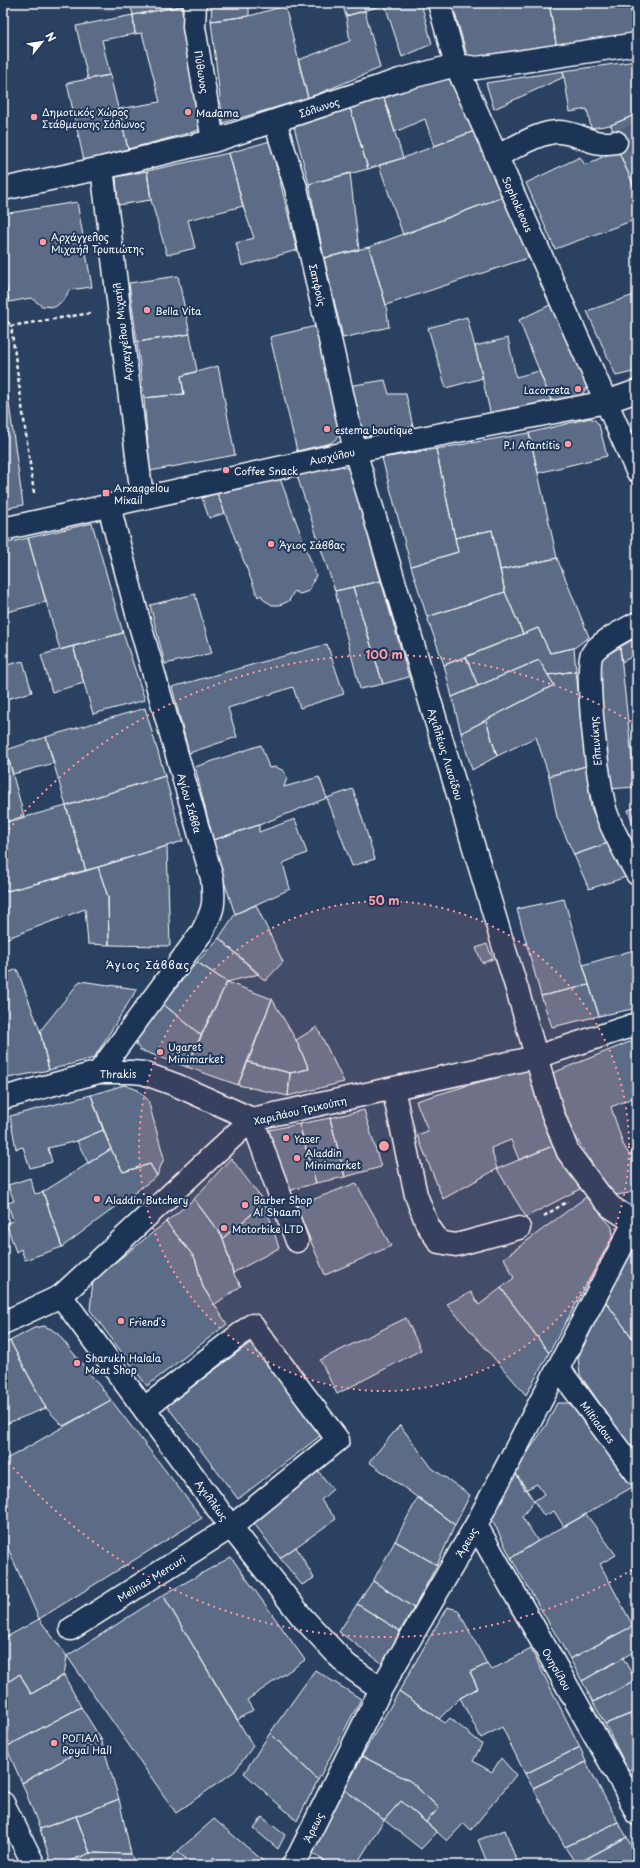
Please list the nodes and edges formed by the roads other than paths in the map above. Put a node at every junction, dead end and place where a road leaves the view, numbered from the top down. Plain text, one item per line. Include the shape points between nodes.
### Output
1 (196, 3) edge
2 (438, 3) edge
3 (637, 44) edge
4 (456, 65) junction
5 (275, 122) junction
6 (213, 140) junction
7 (616, 142) tunnel mouth
8 (497, 156) junction
9 (102, 168) junction
10 (3, 189) edge
11 (637, 391) edge
12 (606, 402) junction
13 (355, 451) junction
14 (637, 471) edge
15 (142, 497) junction
16 (109, 506) junction
17 (3, 529) edge
18 (637, 623) edge
19 (637, 874) edge
20 (637, 1024) edge
21 (536, 1057) junction
22 (99, 1072) junction
23 (393, 1088) junction
24 (3, 1098) edge
25 (252, 1119) junction
26 (636, 1220) edge
27 (519, 1228) road end
28 (297, 1241) dead end
29 (61, 1296) junction
30 (3, 1323) edge
31 (559, 1369) junction
32 (145, 1408) junction
33 (637, 1474) edge
34 (476, 1525) junction
35 (231, 1527) junction
36 (71, 1629) dead end
37 (381, 1689) junction
38 (630, 1782) edge
39 (3, 1803) edge
40 (637, 1814) edge
41 (34, 1865) edge
42 (293, 1865) edge

1 - 6 street, Πύθωνος via 194,27
2 - 4 street, Sophokleous
3 - 4 street, Σόλωνος via 477,68
4 - 5 street, Σόλωνος via 400,80
4 - 8 street, Sophokleous
5 - 6 street, Σόλωνος
5 - 13 street, Σαπφούς via 296,188
6 - 9 street, Σόλωνος
7 - 8 street via 599,144 569,133 552,132
8 - 12 street, Sophokleous
9 - 10 street, Σόλωνος
9 - 15 street, Αρχαγγέλου Μιχαήλ
11 - 12 street, Αισχύλου
12 - 13 street, Αισχύλου
12 - 14 street, Sophokleous
13 - 15 street, Αισχύλου
13 - 21 street, Αχιλλέως Λιασίδου
15 - 16 street, Αισχύλου
16 - 17 street, Αισχύλου
16 - 22 street, Αγίου Σάββα via 212,878 214,898 213,911 202,932
18 - 19 street, Ελπινίκης via 598,648 592,654 590,664 600,793 606,813
20 - 21 street, Χαριλάου Τρικούπη
21 - 23 street, Χαριλάου Τρικούπη
21 - 26 street, Αχιλλέως Λιασίδου via 552,1112 568,1152 611,1206
22 - 24 street, Thrakis
22 - 25 street, Thrakis via 143,1073
23 - 25 street, Χαριλάου Τρικούπη
23 - 27 street via 416,1195 427,1224 439,1242 456,1245
25 - 28 street
25 - 29 street, Χαριλάου Τρικούπη
26 - 31 street, Άρεως
29 - 30 street, Χαριλάου Τρικούπη
29 - 32 street, Αχιλλέως
31 - 33 street, Miltiadous
31 - 34 street, Άρεως
32 - 35 street, Αχιλλέως
32 - 35 street, Melinas Mercuri via 252,1325 338,1440
34 - 37 street, Άρεως
34 - 38 street, Ονησίλου
35 - 36 street, Melinas Mercuri
35 - 37 street, Αχιλλέως via 302,1617 347,1665
37 - 42 street, Άρεως
38 - 40 street, Ονησίλου
39 - 41 street

